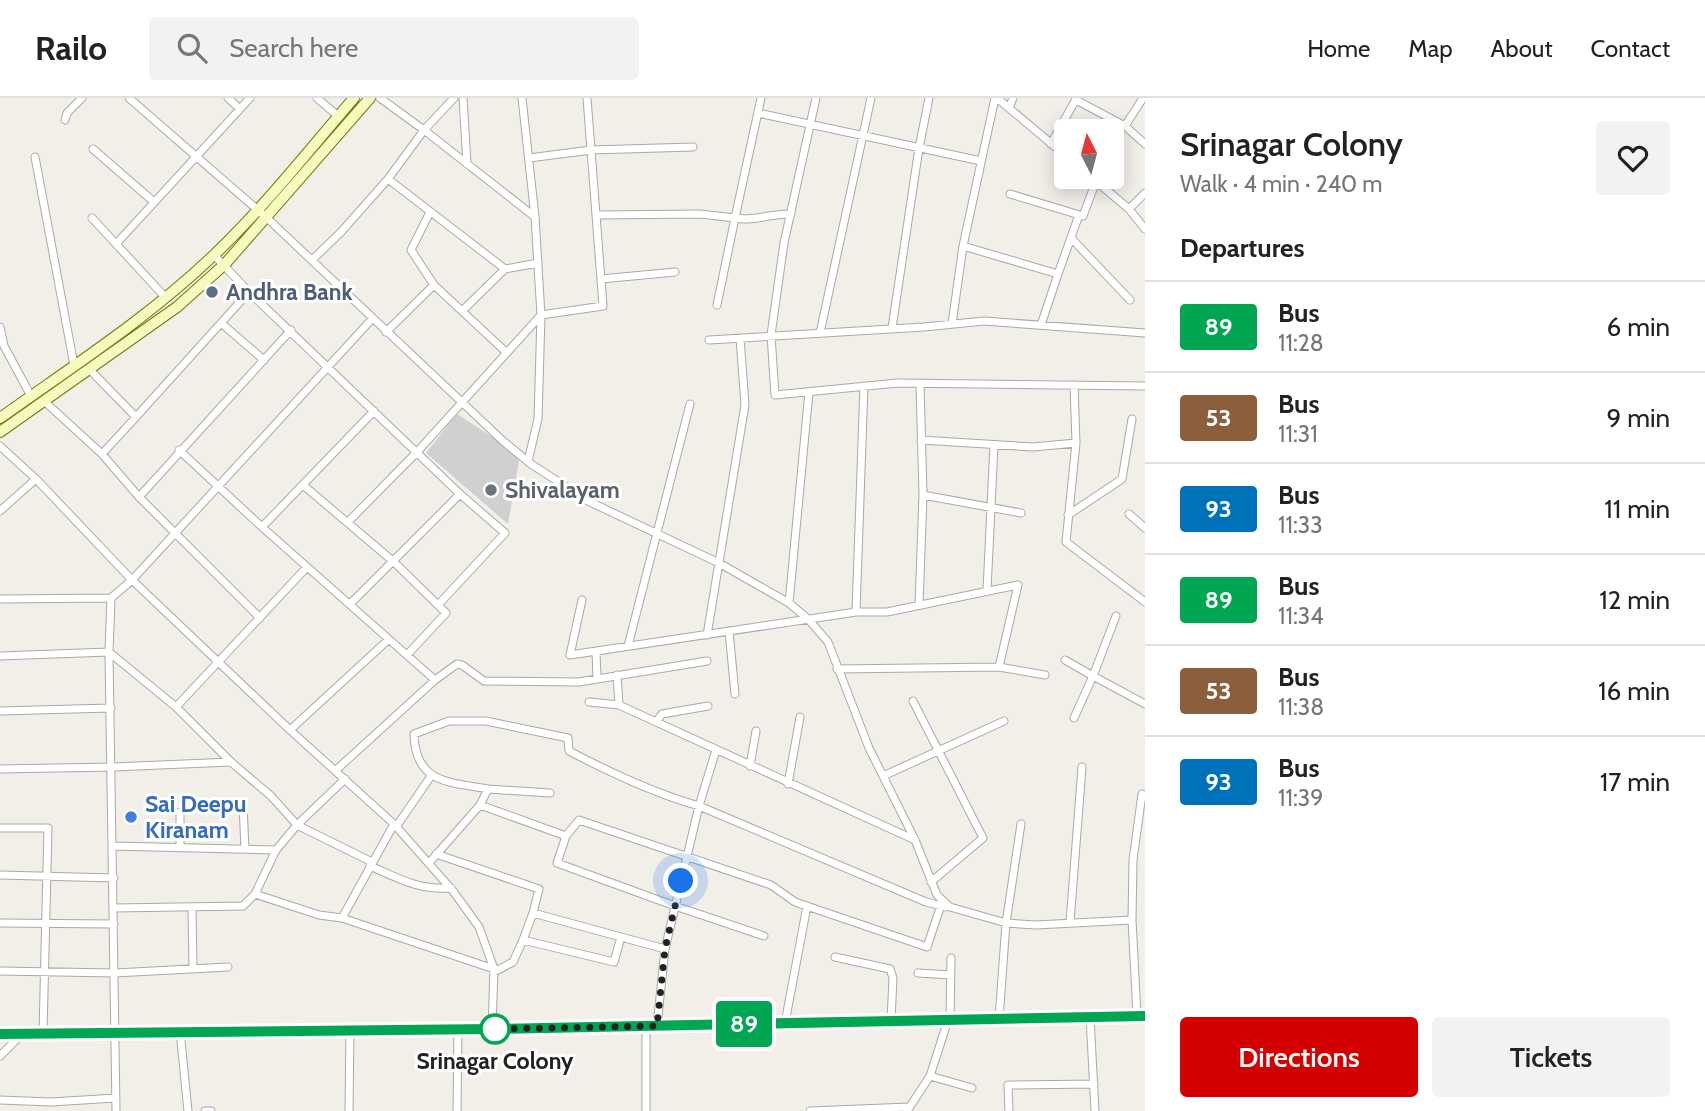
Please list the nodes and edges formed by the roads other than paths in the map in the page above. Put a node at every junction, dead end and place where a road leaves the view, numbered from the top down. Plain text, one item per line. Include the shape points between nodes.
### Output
1 (82, 98) edge
2 (129, 98) edge
3 (228, 98) edge
4 (250, 98) edge
5 (317, 98) edge
6 (354, 98) edge
7 (370, 98) edge
8 (380, 98) edge
9 (454, 98) edge
10 (463, 98) edge
11 (522, 98) edge
12 (587, 98) edge
13 (761, 98) edge
14 (816, 98) edge
15 (870, 98) edge
16 (929, 98) edge
17 (996, 98) edge
18 (1013, 98) edge
19 (1143, 98) edge
20 (1076, 99) edge
21 (1009, 108) junction
22 (240, 109) junction
23 (758, 113) junction
24 (338, 116) junction
25 (65, 120) dead end
26 (812, 124) junction
27 (1125, 127) junction
28 (424, 130) junction
29 (863, 136) junction
30 (1051, 144) junction
31 (1145, 144) edge
32 (1054, 146) edge
33 (693, 147) dead end
34 (919, 148) junction
35 (93, 149) dead end
36 (591, 150) junction
37 (35, 157) dead end
38 (196, 158) junction
39 (529, 158) junction
40 (981, 161) junction
41 (467, 164) junction
42 (388, 179) junction
43 (1091, 189) edge
44 (1106, 189) edge
45 (1145, 193) edge
46 (1010, 194) dead end
47 (154, 202) junction
48 (1129, 209) junction
49 (430, 212) junction
50 (262, 214) junction
51 (791, 214) junction
52 (596, 215) junction
53 (1079, 215) junction
54 (535, 217) junction
55 (92, 218) dead end
56 (735, 218) junction
57 (1145, 229) edge
58 (1072, 239) junction
59 (116, 244) junction
60 (963, 246) junction
61 (214, 255) junction
62 (312, 260) junction
63 (538, 262) junction
64 (225, 264) junction
65 (505, 270) junction
66 (675, 272) dead end
67 (1058, 274) junction
68 (601, 279) junction
69 (434, 285) junction
70 (249, 292) junction
71 (165, 297) junction
72 (1130, 300) dead end
73 (718, 305) dead end
74 (462, 311) junction
75 (541, 315) junction
76 (372, 319) junction
77 (221, 323) junction
78 (951, 324) junction
79 (1041, 325) junction
80 (0, 327) edge
81 (892, 328) junction
82 (291, 330) junction
83 (386, 332) junction
84 (820, 333) junction
85 (1145, 333) edge
86 (771, 335) junction
87 (740, 338) junction
88 (709, 340) dead end
89 (2, 345) edge
90 (506, 352) junction
91 (264, 360) junction
92 (74, 365) junction
93 (329, 368) junction
94 (89, 370) junction
95 (920, 384) junction
96 (864, 386) junction
97 (1074, 386) junction
98 (1145, 386) edge
99 (809, 392) junction
100 (31, 396) junction
101 (44, 401) junction
102 (462, 402) junction
103 (690, 404) dead end
104 (374, 411) junction
105 (136, 417) junction
106 (0, 418) edge
107 (1132, 419) dead end
108 (0, 432) edge
109 (921, 440) junction
110 (1076, 443) junction
111 (994, 444) junction
112 (0, 446) edge
113 (179, 450) junction
114 (418, 451) junction
115 (102, 454) junction
116 (528, 461) junction
117 (36, 479) junction
118 (303, 485) junction
119 (218, 486) junction
120 (460, 494) junction
121 (923, 495) junction
122 (139, 497) junction
123 (991, 507) junction
124 (0, 510) edge
125 (1021, 513) dead end
126 (1129, 514) dead end
127 (1068, 515) junction
128 (348, 522) junction
129 (262, 527) junction
130 (1145, 528) edge
131 (176, 533) junction
132 (657, 535) junction
133 (394, 562) junction
134 (719, 563) junction
135 (307, 567) junction
136 (132, 580) junction
137 (987, 590) junction
138 (111, 598) junction
139 (0, 599) edge
140 (582, 600) dead end
141 (1145, 602) edge
142 (789, 603) junction
143 (350, 604) junction
144 (438, 605) junction
145 (919, 605) junction
146 (856, 612) junction
147 (1116, 616) dead end
148 (260, 618) junction
149 (808, 619) junction
150 (729, 631) junction
151 (707, 635) junction
152 (388, 640) junction
153 (628, 646) junction
154 (596, 651) junction
155 (109, 652) junction
156 (0, 656) edge
157 (407, 656) junction
158 (1065, 660) dead end
159 (219, 661) junction
160 (707, 661) dead end
161 (999, 667) junction
162 (837, 669) junction
163 (617, 675) junction
164 (1045, 675) dead end
165 (1093, 676) junction
166 (597, 678) junction
167 (435, 680) junction
168 (735, 694) dead end
169 (913, 701) dead end
170 (589, 702) dead end
171 (1145, 704) edge
172 (620, 705) junction
173 (708, 706) dead end
174 (176, 707) junction
175 (111, 708) junction
176 (0, 710) edge
177 (800, 717) dead end
178 (1074, 718) dead end
179 (1004, 721) dead end
180 (656, 722) junction
181 (290, 730) junction
182 (756, 731) dead end
183 (716, 750) junction
184 (939, 752) junction
185 (231, 762) junction
186 (750, 766) junction
187 (113, 767) junction
188 (1082, 767) dead end
189 (0, 769) edge
190 (335, 771) junction
191 (431, 776) junction
192 (883, 776) junction
193 (345, 779) junction
194 (788, 783) junction
195 (488, 789) junction
196 (550, 793) dead end
197 (1142, 794) dead end
198 (243, 805) dead end
199 (480, 805) junction
200 (699, 806) junction
201 (180, 812) dead end
202 (1021, 824) dead end
203 (297, 825) junction
204 (395, 825) junction
205 (0, 828) edge
206 (566, 836) junction
207 (915, 839) junction
208 (113, 846) junction
209 (180, 848) junction
210 (245, 849) junction
211 (276, 849) junction
212 (436, 854) junction
213 (687, 856) junction
214 (429, 863) junction
215 (371, 864) junction
216 (0, 875) edge
217 (47, 876) junction
218 (114, 878) junction
219 (931, 882) junction
220 (451, 888) junction
221 (255, 894) junction
222 (675, 906) junction
223 (807, 906) junction
224 (946, 906) junction
225 (114, 908) junction
226 (192, 908) junction
227 (533, 913) junction
228 (342, 918) junction
229 (1132, 920) junction
230 (1070, 922) junction
231 (0, 923) edge
232 (46, 923) junction
233 (1006, 923) junction
234 (114, 924) junction
235 (764, 936) dead end
236 (621, 937) junction
237 (523, 940) junction
238 (665, 949) junction
239 (835, 957) dead end
240 (951, 958) dead end
241 (228, 967) dead end
242 (193, 969) junction
243 (494, 970) junction
244 (0, 971) edge
245 (44, 971) junction
246 (115, 972) junction
247 (918, 973) dead end
248 (951, 975) junction
249 (1141, 1016) edge
250 (1090, 1017) junction
251 (999, 1019) junction
252 (949, 1020) junction
253 (891, 1021) junction
254 (785, 1023) junction
255 (652, 1026) junction
256 (350, 1029) junction
257 (458, 1029) junction
258 (492, 1029) junction
259 (180, 1031) junction
260 (43, 1032) junction
261 (115, 1032) junction
262 (0, 1034) edge
263 (22, 1034) junction
264 (0, 1056) edge
265 (930, 1076) junction
266 (1094, 1084) junction
267 (972, 1088) dead end
268 (116, 1098) junction
269 (0, 1100) edge
270 (51, 1102) junction
271 (908, 1109) edge
272 (47, 1111) edge
273 (116, 1111) edge
274 (188, 1111) edge
275 (205, 1111) edge
276 (211, 1111) edge
277 (349, 1111) edge
278 (457, 1111) edge
279 (646, 1111) edge
280 (810, 1111) edge
281 (1009, 1111) edge
282 (1095, 1111) edge

1 - 25 street
2 - 38 street
3 - 22 street
4 - 22 street
5 - 24 street
6 - 24 main road
7 - 50 main road
8 - 28 street
9 - 28 street
10 - 41 street
11 - 39 street
12 - 36 street
13 - 23 street
14 - 26 street
15 - 29 street
16 - 34 street
17 - 21 street
17 - 40 street
18 - 21 street
19 - 27 street
20 - 27 street
20 - 30 street
21 - 30 street
22 - 38 street
23 - 26 street
23 - 56 street
24 - 50 main road
26 - 29 street
26 - 51 street
27 - 31 street
28 - 41 street
28 - 42 street
29 - 34 street
29 - 84 street
30 - 32 street
33 - 36 street
34 - 40 street
34 - 81 street
35 - 47 street
36 - 39 street
36 - 52 street
37 - 92 street
38 - 47 street
38 - 50 street
39 - 54 street
40 - 60 street
41 - 54 street
42 - 49 street
42 - 62 street
43 - 53 street via 1083,216
44 - 48 street
45 - 48 street
46 - 53 street
47 - 59 street
48 - 57 street
49 - 65 street
49 - 69 street via 411,250
50 - 61 main road
50 - 62 street
50 - 64 main road
51 - 56 street via 748,221
51 - 86 street
52 - 56 street
52 - 68 street
53 - 58 street
54 - 63 street
55 - 59 street
56 - 73 street
58 - 67 street
58 - 72 street
59 - 71 street
60 - 67 street
60 - 78 street
61 - 64 street
61 - 71 main road
62 - 76 street
63 - 65 street
63 - 75 street
64 - 70 street
64 - 94 main road via 177,307
65 - 74 street
66 - 68 street
67 - 79 street
68 - 75 street via 603,306
69 - 74 street
69 - 83 street
70 - 77 street
70 - 82 street
71 - 92 main road
74 - 90 street
75 - 90 street
75 - 116 street via 538,419
76 - 83 street
76 - 93 street
77 - 91 street
77 - 105 street
78 - 79 street
78 - 81 street
79 - 85 street
80 - 89 street
81 - 84 street
82 - 91 street
82 - 93 street
83 - 102 street
84 - 86 street
86 - 87 street
86 - 99 street via 775,395
87 - 88 street
87 - 134 street via 745,405
89 - 100 street
90 - 102 street
91 - 113 street
92 - 100 main road
93 - 104 street
93 - 119 street
94 - 101 main road
94 - 105 street
95 - 96 street
95 - 97 street
95 - 109 street
96 - 99 street
96 - 146 street
97 - 98 street
97 - 110 street
99 - 142 street
100 - 106 main road
101 - 108 main road
101 - 115 street
102 - 114 street
102 - 116 street
103 - 132 street
104 - 114 street
104 - 118 street
105 - 115 street
107 - 127 street via 1122,479
109 - 111 street
109 - 121 street
110 - 111 street
110 - 127 street
111 - 123 street
112 - 117 street
113 - 119 street
113 - 122 street
114 - 120 street
114 - 128 street
115 - 122 street
116 - 132 street via 588,501
117 - 124 street
117 - 136 street
118 - 128 street
118 - 129 street
119 - 129 street
119 - 131 street
120 - 133 street
120 - 144 street via 505,533
121 - 123 street
121 - 145 street
122 - 131 street
123 - 125 street
123 - 137 street
126 - 130 street
127 - 141 street via 1066,542
128 - 133 street
129 - 135 street
131 - 136 street
131 - 148 street
132 - 134 street
132 - 153 street
133 - 143 street
133 - 144 street
134 - 142 street
134 - 151 street
135 - 143 street
135 - 148 street
136 - 138 street
136 - 159 street
137 - 145 street
137 - 161 street via 1018,585
138 - 139 street
138 - 155 street
140 - 154 street via 570,655
142 - 149 street
143 - 152 street
144 - 157 street via 446,613
145 - 146 street
146 - 149 street
147 - 165 street
148 - 159 street
149 - 150 street
149 - 162 street via 828,642
150 - 151 street
150 - 168 street
151 - 153 street
152 - 157 street
152 - 181 street
153 - 154 street
154 - 166 street
155 - 156 street
155 - 174 street
155 - 175 street
157 - 167 street
158 - 165 street
159 - 174 street
159 - 181 street
160 - 163 street
161 - 162 street
161 - 164 street
162 - 192 street
163 - 166 street
163 - 172 street
165 - 171 street
165 - 178 street
166 - 167 street via 579,682 484,681 460,664
167 - 190 street
169 - 184 street
170 - 172 street
172 - 180 street
173 - 180 street via 662,714
174 - 185 street
175 - 176 street
175 - 187 street
177 - 194 street
179 - 184 street
180 - 183 street
181 - 190 street
182 - 186 street
183 - 186 street
183 - 200 street
184 - 192 street
184 - 219 street via 983,838
185 - 187 street
185 - 203 street
186 - 194 street
187 - 189 street
187 - 208 street
188 - 230 street
190 - 193 street
191 - 195 street
191 - 200 street via 417,751 414,734 449,720 486,721 568,738 569,751 633,783
191 - 204 street
192 - 207 street
193 - 203 street
193 - 204 street
194 - 207 street
195 - 196 street
195 - 199 street
197 - 229 street via 1133,860
198 - 210 street
199 - 206 street
199 - 212 street
200 - 213 street
200 - 224 street via 926,902
201 - 209 street
202 - 233 street
203 - 211 street
203 - 215 street
204 - 214 street
204 - 215 street
205 - 217 street via 48,828
206 - 213 street via 579,820
206 - 222 street via 557,863
207 - 219 street
208 - 209 street
208 - 218 street
209 - 210 street
210 - 211 street
211 - 221 street
212 - 214 street
212 - 227 street via 539,889
213 - 222 street
213 - 223 street via 771,885
214 - 220 street
215 - 220 street via 412,884
215 - 228 street
216 - 217 street
217 - 218 street
217 - 232 street
218 - 225 street
219 - 224 street
220 - 243 street via 479,927
221 - 226 street via 243,906
221 - 228 street
222 - 235 street
222 - 238 street
223 - 224 street via 927,947
223 - 254 street
224 - 233 street
225 - 226 street
225 - 234 street
226 - 242 street
227 - 236 street
227 - 237 street
228 - 243 street
229 - 230 street
229 - 249 street
230 - 233 street
231 - 232 street
232 - 234 street
232 - 245 street
233 - 251 street
234 - 246 street
236 - 237 street via 614,962
236 - 238 street
237 - 243 street via 513,961
238 - 255 street
239 - 253 street via 892,972
240 - 248 street
241 - 242 street
242 - 246 street
243 - 258 street
244 - 245 street
245 - 246 street
245 - 260 street
246 - 261 street
247 - 248 street
248 - 252 street
249 - 250 street
250 - 251 street
250 - 266 street
251 - 252 street
252 - 253 street
252 - 265 street
253 - 254 street
254 - 255 street
255 - 258 street
255 - 279 street
256 - 257 street
256 - 259 street
256 - 277 street
257 - 258 street
257 - 278 street
259 - 261 street
259 - 274 street
260 - 261 street
260 - 263 street
261 - 268 street
262 - 263 street
263 - 264 street
265 - 267 street
265 - 271 street
266 - 281 street via 1008,1085
266 - 282 street
268 - 270 street
268 - 273 street
269 - 270 street
270 - 272 street
271 - 280 street
275 - 276 street

